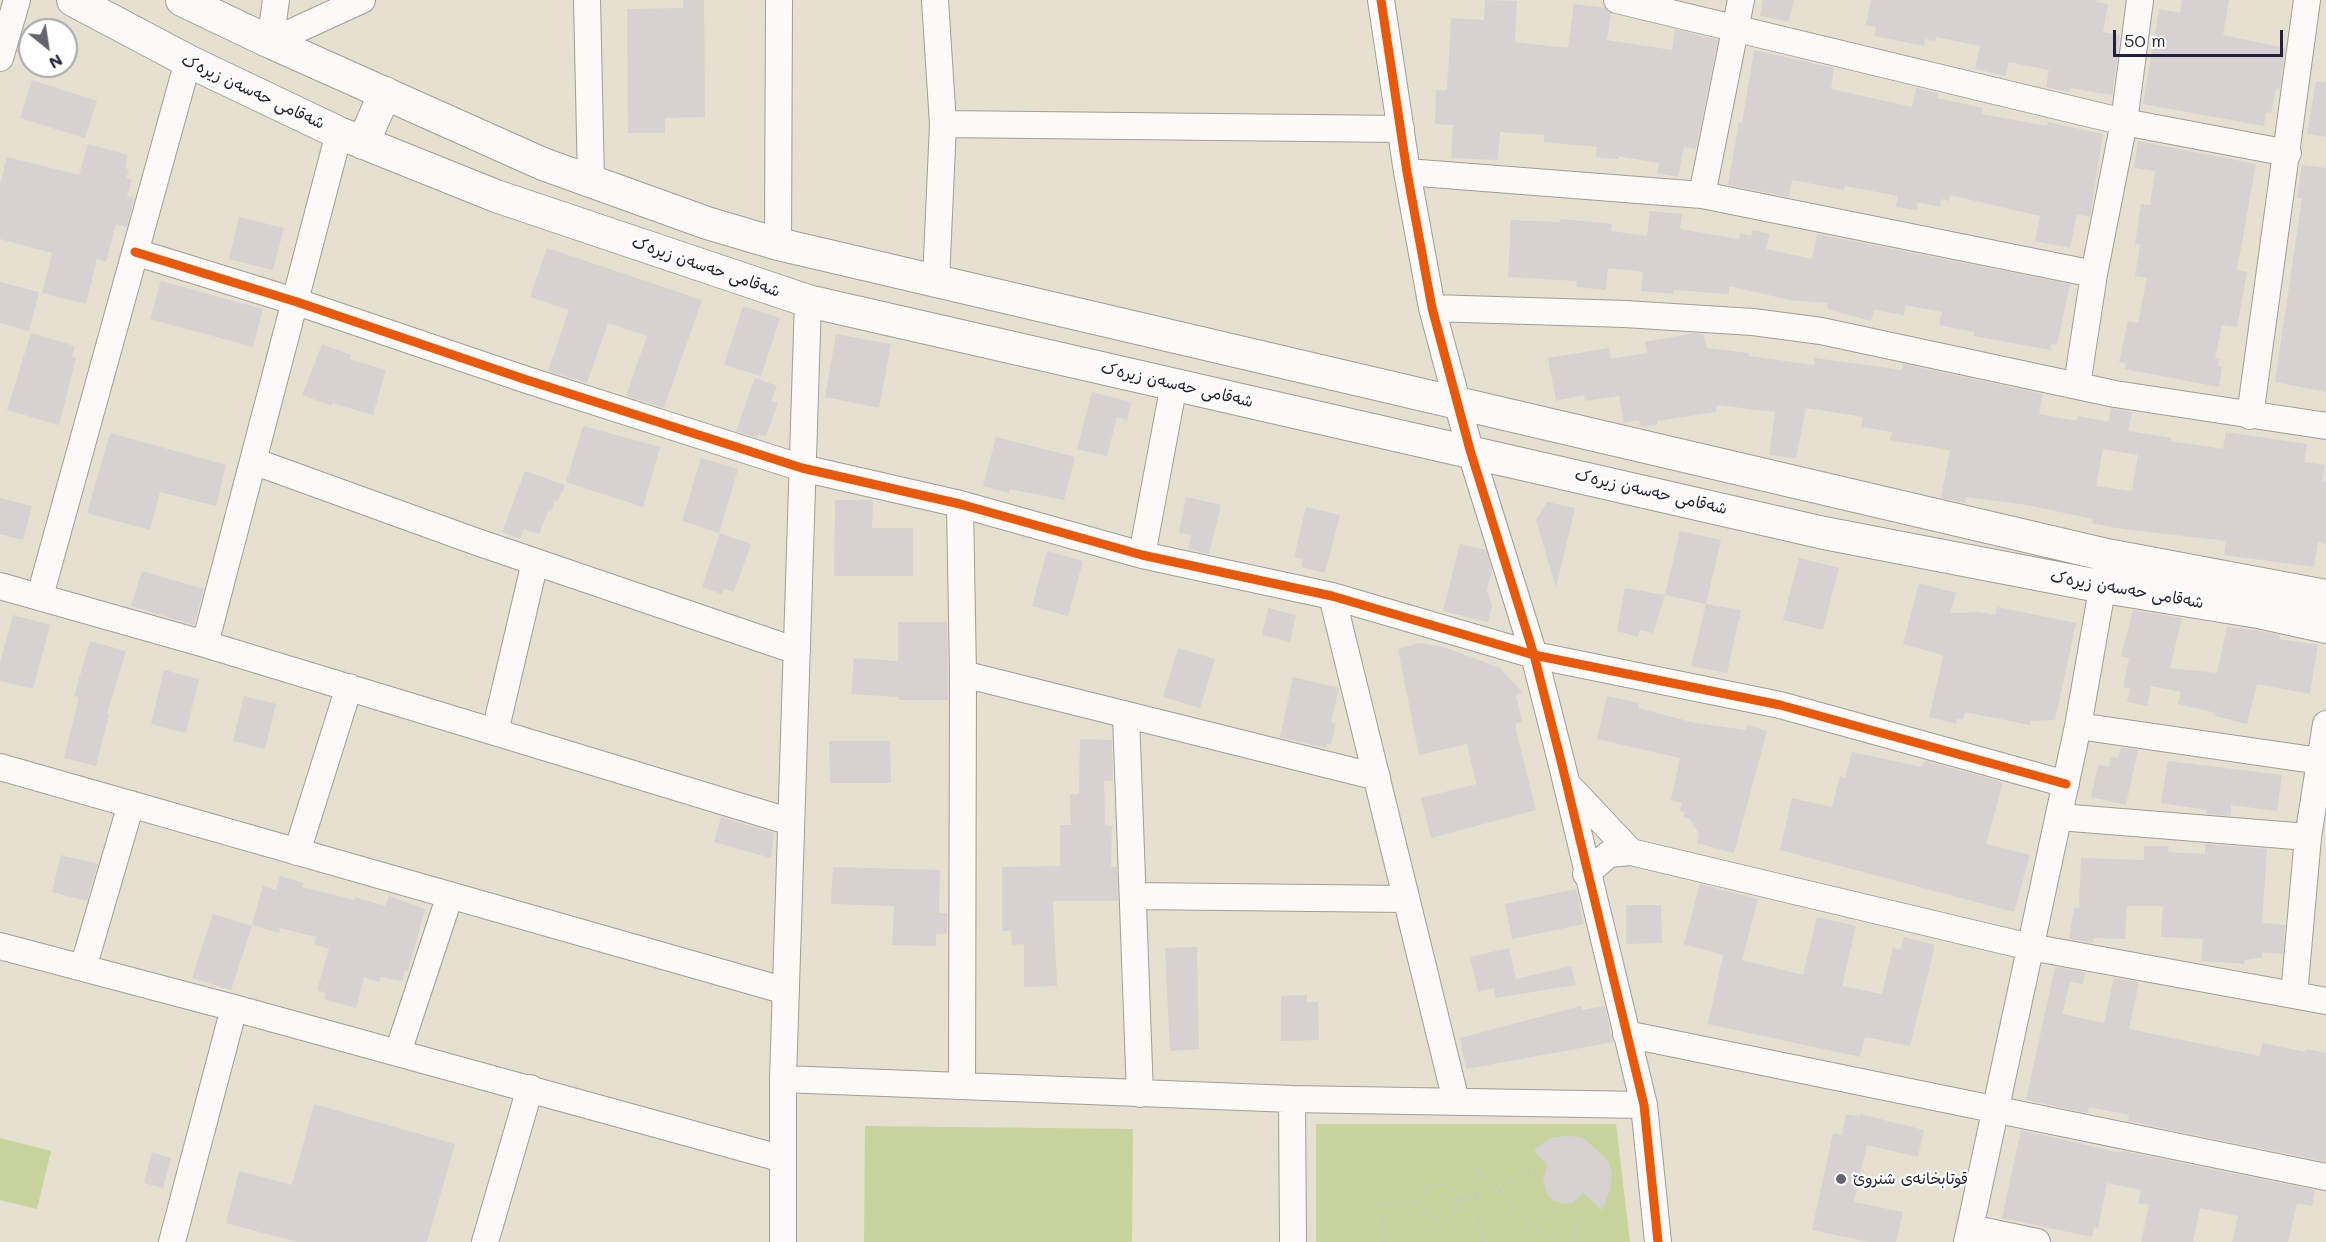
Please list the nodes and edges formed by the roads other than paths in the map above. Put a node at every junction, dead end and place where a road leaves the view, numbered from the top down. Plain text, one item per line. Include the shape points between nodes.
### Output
1 (17, 0) edge
2 (73, 0) edge
3 (182, 0) edge
4 (276, 0) edge
5 (362, 0) edge
6 (587, 0) edge
7 (779, 0) edge
8 (935, 0) edge
9 (1381, 0) edge
10 (1617, 0) edge
11 (1741, 0) edge
12 (2140, 0) edge
13 (2307, 0) edge
14 (1735, 27) junction
15 (270, 42) junction
16 (0, 58) edge
17 (188, 62) junction
18 (385, 93) junction
19 (2124, 122) junction
20 (943, 124) junction
21 (1401, 129) junction
22 (351, 138) junction
23 (2288, 153) junction
24 (1407, 172) junction
25 (591, 181) junction
26 (1702, 195) junction
27 (778, 244) junction
28 (135, 252) junction
29 (2094, 274) junction
30 (936, 281) junction
31 (808, 301) junction
32 (297, 302) junction
33 (1432, 308) junction
34 (1174, 384) junction
35 (2077, 385) junction
36 (1459, 402) junction
37 (2250, 416) junction
38 (2326, 426) edge
39 (1470, 450) junction
40 (253, 461) junction
41 (802, 468) junction
42 (960, 504) junction
43 (1142, 555) junction
44 (2108, 555) junction
45 (535, 562) junction
46 (0, 586) edge
47 (2104, 587) junction
48 (40, 596) junction
49 (1332, 596) junction
50 (2326, 596) edge
51 (2326, 627) edge
52 (206, 644) junction
53 (797, 651) junction
54 (1534, 655) junction
55 (963, 674) junction
56 (349, 687) junction
57 (1126, 716) junction
58 (2326, 724) edge
59 (2078, 726) junction
60 (495, 732) junction
61 (2320, 761) junction
62 (0, 767) edge
63 (1377, 777) junction
64 (1566, 783) junction
65 (2066, 784) junction
66 (131, 804) junction
67 (2059, 817) junction
68 (791, 822) junction
69 (2308, 837) junction
70 (297, 852) junction
71 (1631, 852) junction
72 (1586, 874) junction
73 (450, 895) junction
74 (1133, 896) junction
75 (1406, 899) junction
76 (0, 945) edge
77 (2030, 947) junction
78 (83, 968) junction
79 (786, 991) junction
80 (2295, 995) junction
81 (2326, 1001) edge
82 (234, 1008) junction
83 (1626, 1034) junction
84 (398, 1052) junction
85 (783, 1078) junction
86 (962, 1086) junction
87 (530, 1088) junction
88 (1140, 1094) junction
89 (1292, 1099) junction
90 (1456, 1101) junction
91 (1644, 1105) junction
92 (1995, 1112) junction
93 (783, 1159) junction
94 (2326, 1177) edge
95 (1968, 1235) edge
96 (172, 1242) edge
97 (484, 1242) edge
98 (783, 1242) edge
99 (1293, 1242) edge
100 (1658, 1242) edge
101 (2037, 1242) edge

1 - 16 street
2 - 17 main road, شەقامی حەسەن زیرەک
3 - 15 main road, شەقامی حەسەن زیرەک
4 - 15 street
5 - 15 street
6 - 25 street
7 - 27 street
8 - 20 street
9 - 21 street
10 - 14 street
11 - 14 street
12 - 19 street
13 - 23 street
14 - 19 street
14 - 26 street
15 - 18 main road, شەقامی حەسەن زیرەک
17 - 22 main road, شەقامی حەسەن زیرەک
17 - 28 street
18 - 22 main road
18 - 25 main road, شەقامی حەسەن زیرەک via 543,164
19 - 23 street
19 - 29 street
20 - 21 street
20 - 30 street
21 - 24 street
22 - 31 main road, شەقامی حەسەن زیرەک via 496,196
22 - 32 street
23 - 37 street
24 - 26 street
24 - 33 street
25 - 27 main road, شەقامی حەسەن زیرەک
26 - 29 street
27 - 30 main road, شەقامی حەسەن زیرەک
28 - 32 street
28 - 48 street
29 - 35 street
30 - 36 main road, شەقامی حەسەن زیرەک
31 - 34 main road, شەقامی حەسەن زیرەک
31 - 41 street
32 - 40 street
32 - 41 street
33 - 35 street via 1753,322 1821,331
33 - 36 street
34 - 39 main road, شەقامی حەسەن زیرەک
34 - 43 street
35 - 37 street
36 - 39 street
36 - 44 main road, شەقامی حەسەن زیرەک
37 - 38 street
39 - 47 main road, شەقامی حەسەن زیرەک via 1824,533
39 - 54 street
40 - 45 street
40 - 52 street
41 - 42 street
41 - 53 street
42 - 43 street
42 - 55 street
43 - 49 street
44 - 47 street
44 - 50 main road, شەقامی حەسەن زیرەک
45 - 53 street
45 - 60 street
46 - 48 street
47 - 51 main road, شەقامی حەسەن زیرەک
47 - 59 street
48 - 52 street
49 - 54 street
49 - 63 street
52 - 56 street
53 - 68 street
54 - 64 street
54 - 65 street via 1780,705
55 - 57 street
55 - 86 street
56 - 60 street
56 - 70 street
57 - 63 street
57 - 74 street
58 - 61 street
59 - 61 street
59 - 65 street
60 - 68 street
61 - 69 street
62 - 66 street
63 - 75 street
64 - 71 street
64 - 72 street
65 - 67 street
66 - 70 street
66 - 78 street
67 - 69 street
67 - 77 street
68 - 79 street
69 - 80 street
70 - 73 street
71 - 72 street via 1609,854
71 - 77 street
72 - 83 street
73 - 79 street
73 - 84 street
74 - 75 street
74 - 88 street
75 - 90 street
76 - 78 street
77 - 80 street
77 - 92 street
78 - 82 street
79 - 85 street
80 - 81 street
82 - 84 street
82 - 96 street
83 - 91 street
83 - 92 street
84 - 87 street
85 - 86 street
85 - 93 street
86 - 88 street
87 - 93 street
87 - 97 street
88 - 89 street
89 - 90 street
89 - 99 street
90 - 91 street
91 - 100 street
92 - 94 street
92 - 95 street
93 - 98 street
95 - 101 street

